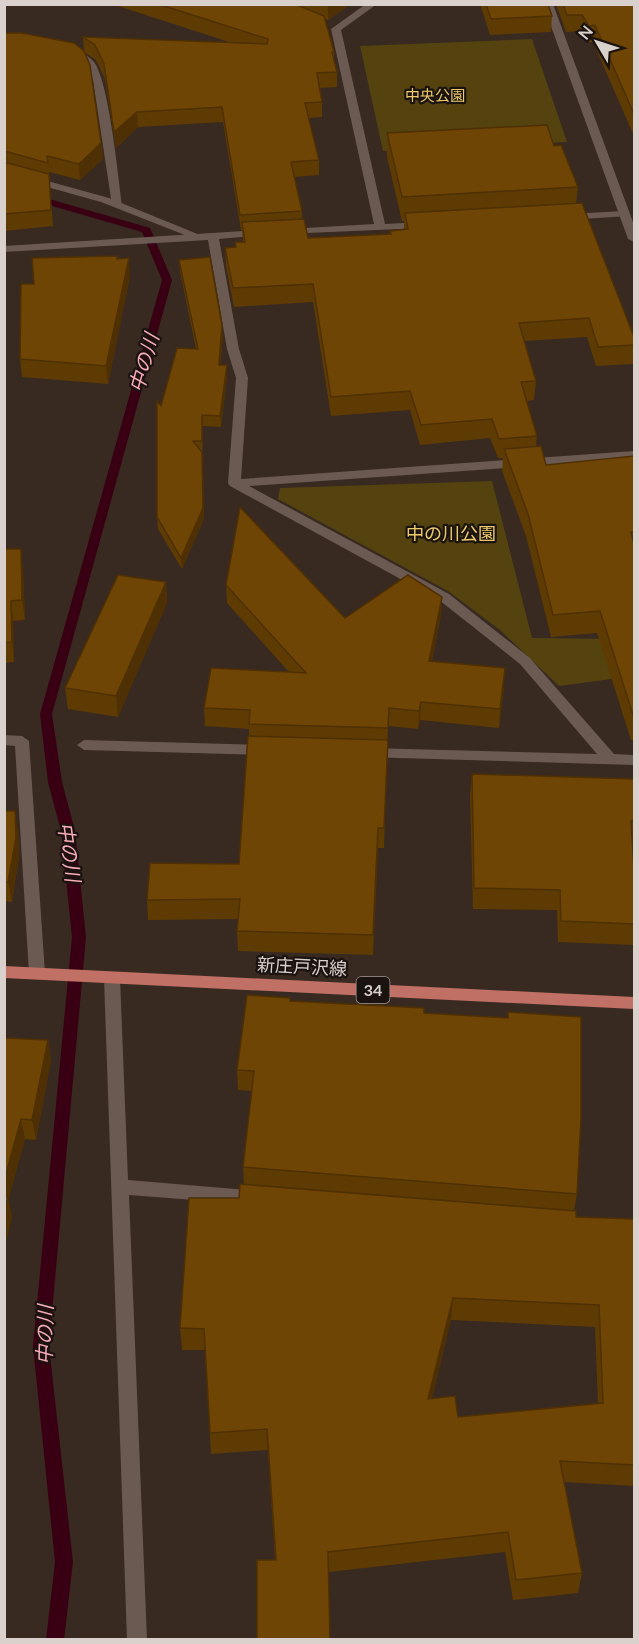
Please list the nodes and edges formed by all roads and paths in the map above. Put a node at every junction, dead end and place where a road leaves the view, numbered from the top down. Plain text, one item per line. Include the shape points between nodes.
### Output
1 (373, 4) edge
2 (548, 4) edge
3 (58, 50) edge
4 (4, 172) edge
5 (117, 205) junction
6 (629, 214) edge
7 (554, 218) edge
8 (438, 224) edge
9 (380, 227) junction
10 (213, 236) junction
11 (199, 237) junction
12 (634, 239) edge
13 (4, 249) edge
14 (634, 455) edge
15 (234, 483) junction
16 (4, 740) edge
17 (84, 745) dead end
18 (284, 751) edge
19 (355, 753) edge
20 (611, 760) junction
21 (634, 760) edge
22 (4, 972) edge
23 (37, 973) junction
24 (112, 978) junction
25 (634, 1003) edge
26 (120, 1187) junction
27 (276, 1199) edge
28 (136, 1640) edge

1 - 9 street via 331,27
2 - 6 street
3 - 5 street via 92,63
4 - 5 street
5 - 11 street
6 - 7 street
6 - 12 street
8 - 9 street
9 - 10 street
10 - 11 street
10 - 15 street via 233,349 242,378
11 - 13 street
14 - 15 street
15 - 20 street via 444,597 525,661
16 - 23 street via 22,741
17 - 18 street
19 - 20 street
20 - 21 street
22 - 23 main road, 新庄戸沢線 / 34
23 - 24 main road, 新庄戸沢線 / 34
24 - 25 main road, 新庄戸沢線 / 34
24 - 26 street
26 - 27 street
26 - 28 street

